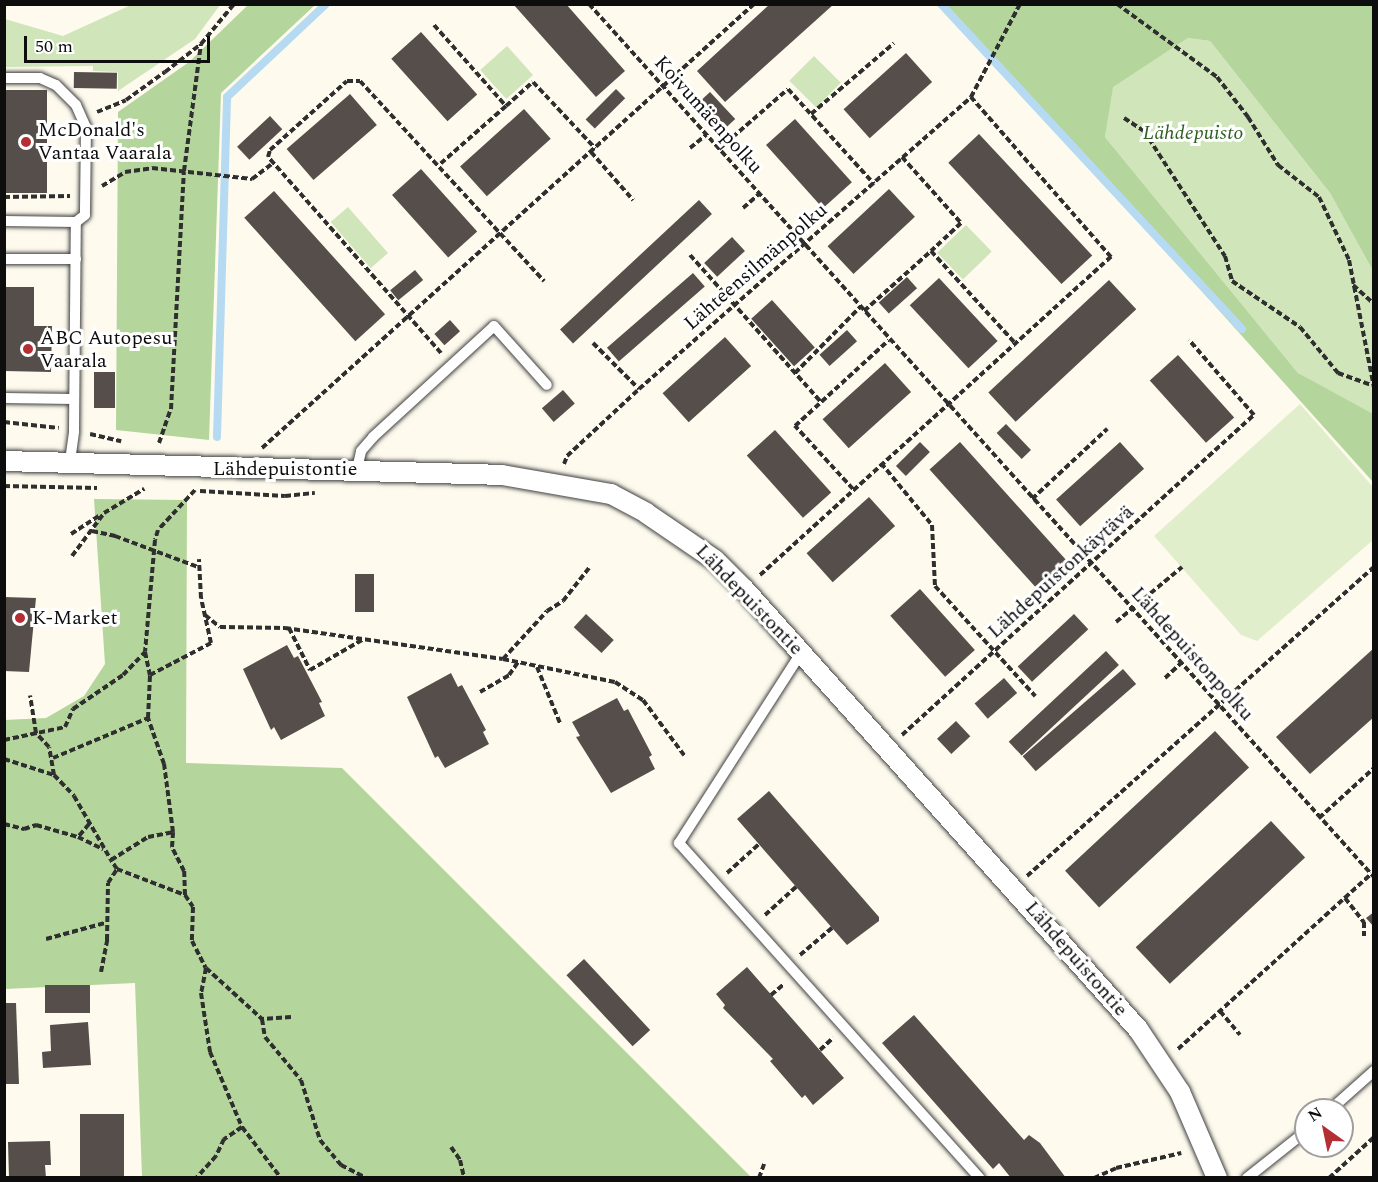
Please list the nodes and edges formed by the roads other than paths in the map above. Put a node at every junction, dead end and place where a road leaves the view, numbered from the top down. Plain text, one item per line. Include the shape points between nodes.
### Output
1 (4, 78) edge
2 (4, 221) edge
3 (76, 222) junction
4 (4, 259) edge
5 (76, 259) junction
6 (547, 384) dead end
7 (4, 398) edge
8 (74, 399) junction
9 (4, 461) edge
10 (70, 461) junction
11 (357, 469) junction
12 (801, 653) junction
13 (1374, 1071) edge
14 (1344, 1098) edge
15 (1294, 1141) edge
16 (980, 1178) edge
17 (1216, 1178) edge
18 (1247, 1178) edge

1 - 3 lane via 40,78 56,85 76,105 86,128 85,215
2 - 3 lane
3 - 5 lane
4 - 5 lane
5 - 8 lane
6 - 11 lane via 494,326 373,436 361,451
7 - 8 lane
8 - 10 lane
9 - 10 street, Lähdepuistontie
10 - 11 street, Lähdepuistontie via 157,468
11 - 12 street, Lähdepuistontie via 502,475 611,494 683,535 715,560
12 - 16 lane via 679,843
12 - 17 street, Lähdepuistontie via 1014,888 1163,1062 1195,1124
13 - 14 lane
15 - 18 lane

